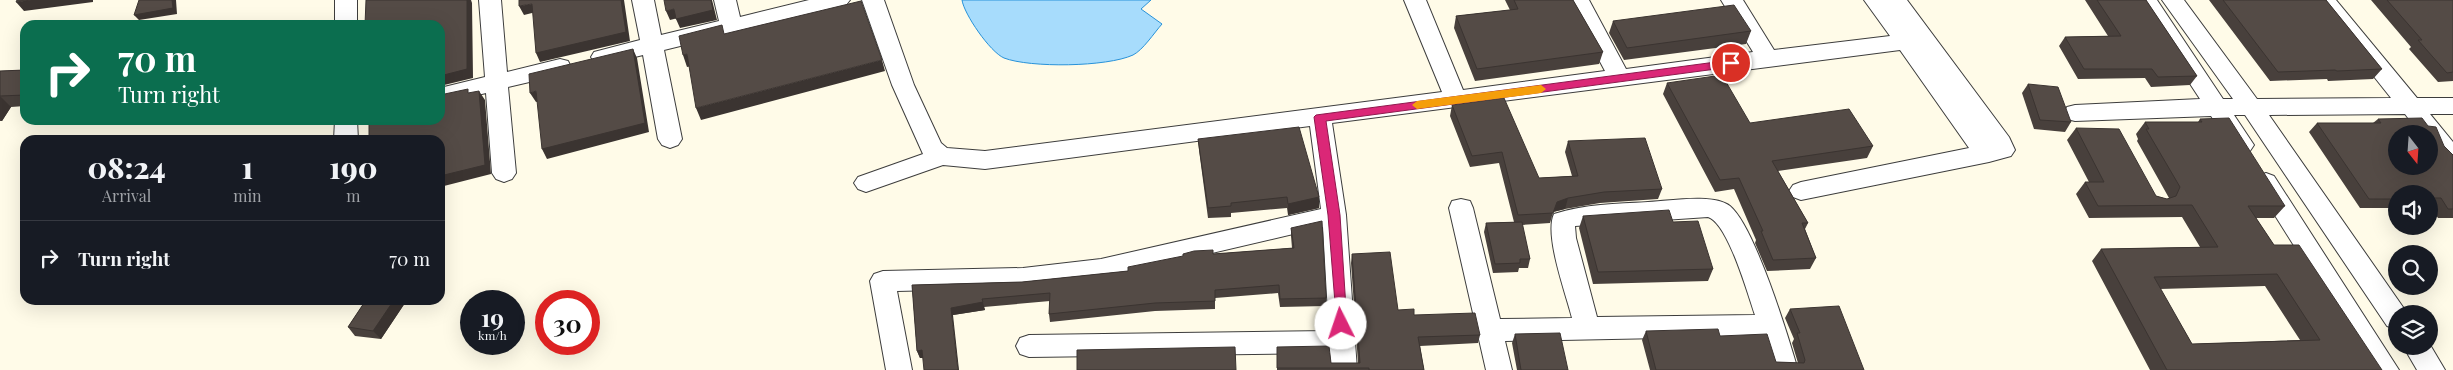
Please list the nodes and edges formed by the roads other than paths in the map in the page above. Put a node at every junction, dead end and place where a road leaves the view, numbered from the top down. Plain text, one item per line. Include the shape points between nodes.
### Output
1 (346, 0) edge
2 (490, 0) edge
3 (643, 0) edge
4 (724, 0) edge
5 (839, 0) edge
6 (874, 0) edge
7 (1414, 0) edge
8 (1578, 0) edge
9 (1732, 0) edge
10 (1875, 0) edge
11 (1896, 0) edge
12 (2146, 0) edge
13 (2173, 0) edge
14 (2324, 0) edge
15 (346, 20) edge
16 (731, 25) junction
17 (1914, 41) junction
18 (651, 45) junction
19 (1768, 58) junction
20 (1620, 79) junction
21 (496, 83) junction
22 (445, 95) edge
23 (1456, 100) junction
24 (2453, 106) edge
25 (2218, 107) junction
26 (2251, 107) junction
27 (2413, 107) junction
28 (2075, 113) dead end
29 (1320, 117) junction
30 (670, 139) dead end
31 (942, 156) junction
32 (2453, 158) edge
33 (504, 173) dead end
34 (866, 183) dead end
35 (1801, 191) dead end
36 (1461, 208) dead end
37 (1334, 215) junction
38 (2309, 250) junction
39 (2350, 251) junction
40 (2388, 306) edge
41 (1772, 325) junction
42 (1587, 328) junction
43 (1490, 330) junction
44 (1342, 342) junction
45 (1030, 346) dead end
46 (2422, 355) edge
47 (899, 370) edge
48 (1344, 370) edge
49 (1499, 370) edge
50 (1785, 370) edge
51 (2386, 370) edge
52 (2432, 370) edge

1 - 15 street
2 - 21 street
3 - 18 street
4 - 16 street
5 - 16 street
6 - 31 street via 903,85 924,134 932,149
7 - 23 street
8 - 20 street
9 - 19 street
10 - 17 street
11 - 17 street
12 - 25 street
13 - 26 street
14 - 27 street
16 - 18 street
17 - 19 street
17 - 35 street via 1980,148 1989,153
18 - 21 street
18 - 30 street
19 - 20 street
20 - 23 street
21 - 22 street
21 - 33 street
23 - 29 street
24 - 27 street
25 - 26 street
25 - 28 street via 2112,122
25 - 38 street
26 - 27 street
26 - 39 street
27 - 32 street
29 - 31 street via 985,160
29 - 37 street
31 - 34 street
36 - 43 street
37 - 44 street
37 - 47 street via 1101,269 1023,278 883,281
38 - 39 street
38 - 51 street
39 - 40 street
41 - 42 street
41 - 42 street via 1736,232 1721,212 1708,208 1577,216 1563,221 1564,238
41 - 50 street
42 - 43 street
43 - 49 street
44 - 45 street
44 - 48 street
46 - 52 street

